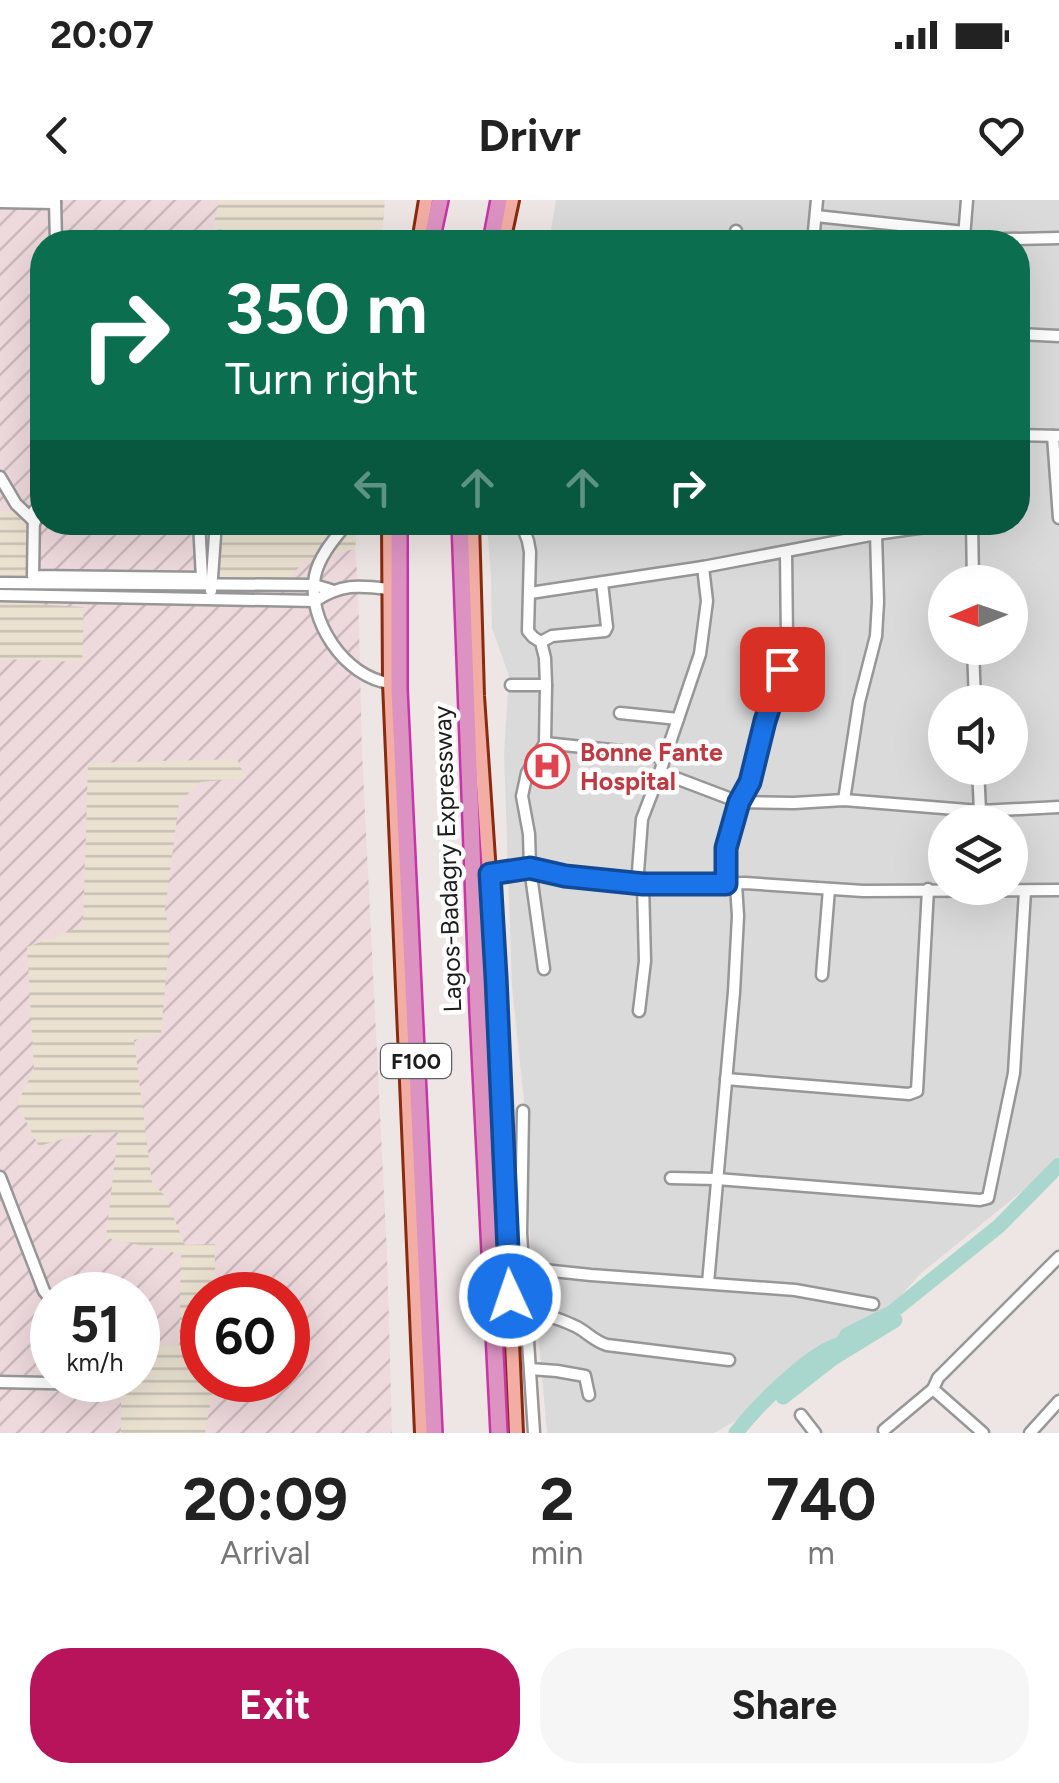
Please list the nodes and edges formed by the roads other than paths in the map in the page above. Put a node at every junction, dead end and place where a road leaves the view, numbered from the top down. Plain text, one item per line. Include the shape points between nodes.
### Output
1 (426, 200) edge
2 (440, 200) edge
3 (499, 200) edge
4 (512, 200) edge
5 (817, 200) edge
6 (967, 200) edge
7 (0, 202) edge
8 (55, 202) edge
9 (816, 216) junction
10 (56, 230) edge
11 (421, 230) edge
12 (434, 230) edge
13 (493, 230) edge
14 (506, 230) edge
15 (815, 230) edge
16 (910, 230) edge
17 (965, 230) edge
18 (1030, 238) edge
19 (1059, 238) edge
20 (1030, 335) edge
21 (1059, 336) edge
22 (1030, 435) edge
23 (1056, 436) edge
24 (0, 478) edge
25 (30, 511) edge
26 (1059, 518) edge
27 (33, 535) edge
28 (41, 535) edge
29 (200, 535) edge
30 (215, 535) edge
31 (339, 535) edge
32 (390, 535) edge
33 (400, 535) edge
34 (470, 535) edge
35 (472, 535) edge
36 (526, 535) edge
37 (871, 535) edge
38 (876, 535) edge
39 (972, 535) edge
40 (786, 552) junction
41 (973, 565) edge
42 (703, 567) junction
43 (462, 582) junction
44 (0, 583) edge
45 (602, 583) junction
46 (43, 584) junction
47 (314, 585) junction
48 (388, 589) junction
49 (332, 590) junction
50 (210, 592) junction
51 (530, 594) junction
52 (0, 595) edge
53 (315, 600) junction
54 (541, 642) junction
55 (511, 685) dead end
56 (546, 685) junction
57 (394, 686) junction
58 (477, 696) junction
59 (620, 712) dead end
60 (678, 719) junction
61 (544, 743) junction
62 (665, 758) junction
63 (660, 772) junction
64 (844, 800) junction
65 (739, 802) junction
66 (1059, 806) edge
67 (928, 807) edge
68 (1028, 808) edge
69 (530, 868) junction
70 (490, 874) junction
71 (643, 884) junction
72 (731, 884) junction
73 (830, 890) junction
74 (928, 890) joint
75 (1059, 890) edge
76 (1028, 891) edge
77 (1023, 905) edge
78 (544, 969) dead end
79 (822, 975) dead end
80 (639, 1011) dead end
81 (726, 1079) junction
82 (523, 1111) dead end
83 (0, 1177) edge
84 (670, 1178) dead end
85 (717, 1178) junction
86 (1059, 1257) edge
87 (524, 1268) junction
88 (37, 1272) edge
89 (708, 1283) junction
90 (873, 1304) dead end
91 (527, 1313) junction
92 (729, 1360) dead end
93 (530, 1369) junction
94 (0, 1382) edge
95 (30, 1382) edge
96 (934, 1389) junction
97 (589, 1395) dead end
98 (1059, 1401) edge
99 (801, 1415) dead end
100 (884, 1430) dead end
101 (422, 1433) edge
102 (434, 1433) edge
103 (499, 1433) edge
104 (516, 1433) edge
105 (534, 1433) edge
106 (815, 1433) edge
107 (982, 1433) edge
108 (1030, 1433) edge

1 - 11 main road
2 - 12 highway
3 - 13 highway
4 - 14 main road
5 - 9 street
6 - 17 street
7 - 8 street
8 - 10 street
9 - 15 street
9 - 16 street
18 - 19 street
20 - 21 street
22 - 23 street
23 - 26 street
24 - 25 street via 16,504
27 - 29 street via 32,576 202,578
28 - 46 street
30 - 50 street
31 - 47 street
32 - 48 main road, Lagos-Badagry Expressway
33 - 57 highway, Lagos-Badagry Expressway / F100
34 - 43 highway, Lagos-Badagry Expressway / F100
35 - 58 main road, Lagos-Badagry Expressway
36 - 51 street
37 - 40 street
38 - 64 street via 876,636 858,702
39 - 41 street
40 - 42 street
40 - 65 street via 782,669
42 - 45 street
42 - 60 street via 704,630
43 - 58 highway
43 - 103 highway, Lagos-Badagry Expressway / F100
44 - 46 street
45 - 51 street
45 - 54 street via 605,630
46 - 50 street
47 - 49 street
47 - 50 street
47 - 53 street
48 - 49 street
48 - 57 main road, Lagos-Badagry Expressway
49 - 53 street
50 - 52 street
50 - 53 street
51 - 54 street via 528,631
53 - 57 street via 326,634 348,662
54 - 56 street
55 - 56 street
56 - 61 street
57 - 101 main road, Lagos-Badagry Expressway
57 - 102 highway, Lagos-Badagry Expressway / F100
58 - 70 main road, Lagos-Badagry Expressway
59 - 60 street
60 - 62 street
61 - 62 street
61 - 69 street via 523,786
62 - 63 street
63 - 65 street
63 - 71 street via 642,818
64 - 65 street
64 - 67 street
65 - 72 street via 726,848
66 - 68 street
69 - 70 street
69 - 71 street
69 - 78 street
70 - 104 main road, Lagos-Badagry Expressway
71 - 72 street
71 - 80 street
72 - 73 street
72 - 81 street via 738,916
73 - 74 street
73 - 79 street
74 - 81 street via 917,1091
75 - 76 street
77 - 85 street via 1014,1073 988,1198
81 - 85 street
82 - 87 street
83 - 88 street
84 - 85 street
85 - 89 street
86 - 96 street
87 - 89 street
87 - 91 street
89 - 90 street
91 - 92 street via 563,1320 606,1345
91 - 93 street
93 - 97 street via 586,1376
93 - 105 street
94 - 95 street
96 - 100 street
96 - 107 street
98 - 108 street
99 - 106 street

